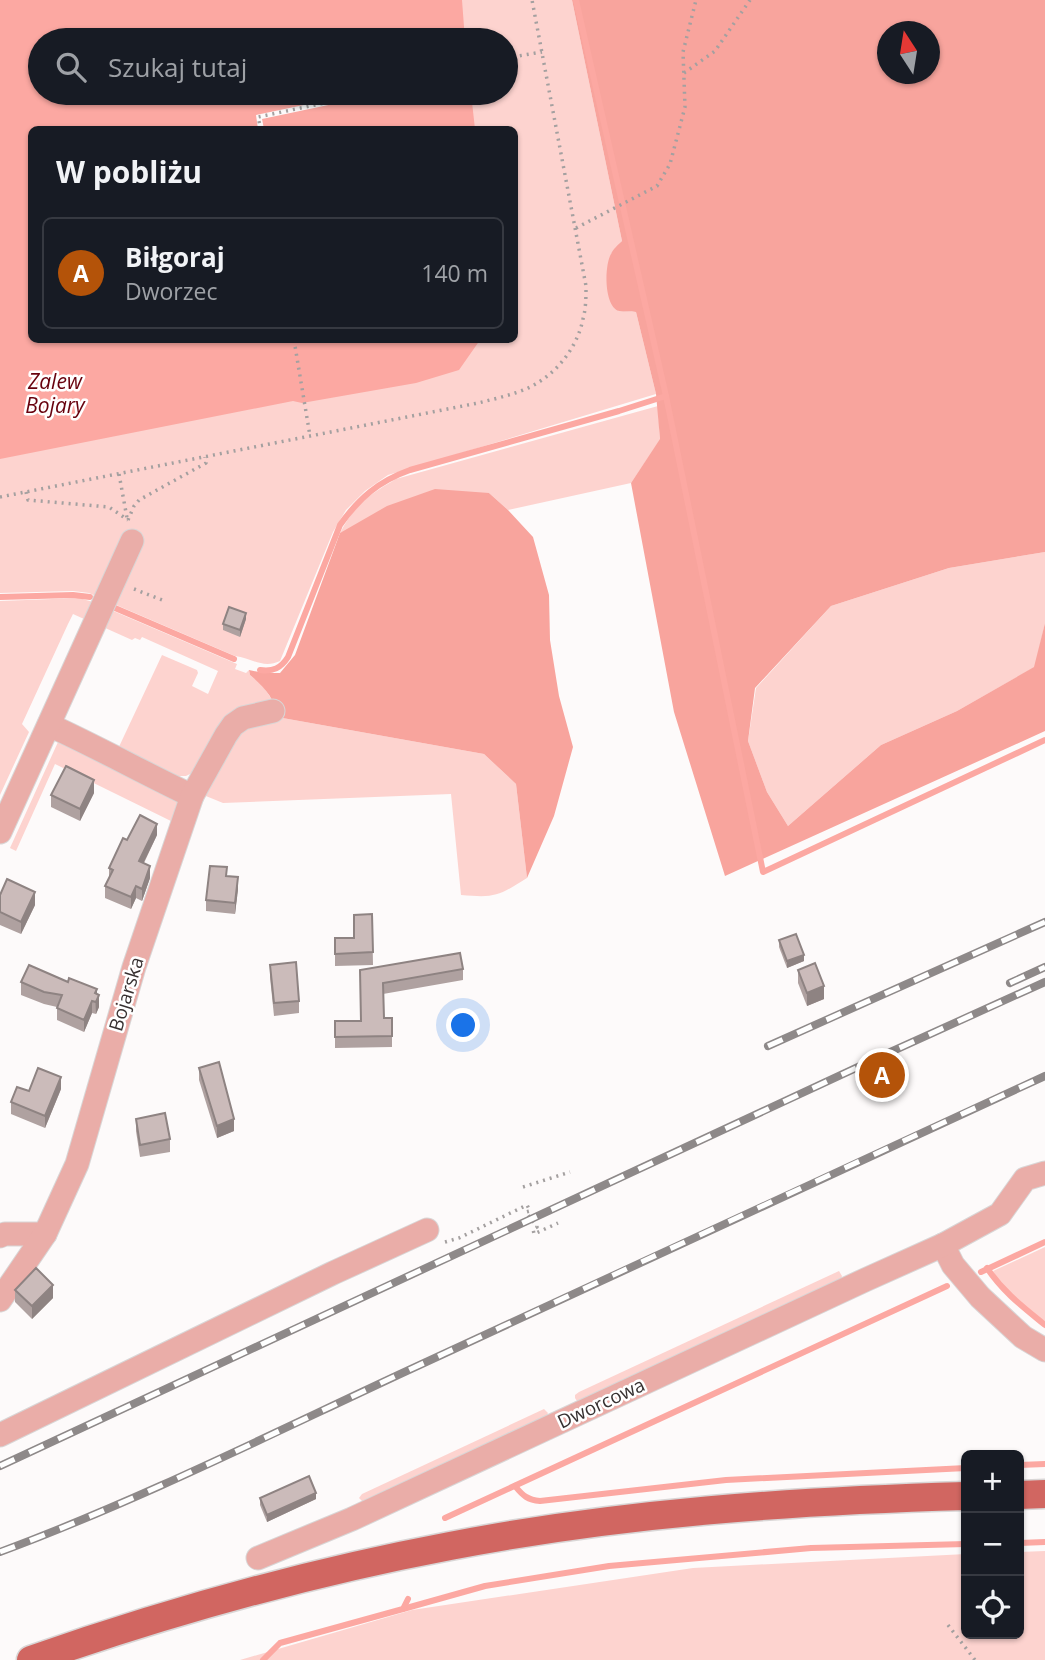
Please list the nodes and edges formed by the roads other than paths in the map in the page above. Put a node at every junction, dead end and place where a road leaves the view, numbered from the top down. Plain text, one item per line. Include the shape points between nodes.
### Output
1 (130, 530) road end
2 (273, 711) dead end
3 (48, 726) junction
4 (192, 796) junction
5 (0, 832) edge
6 (1045, 1173) edge
7 (427, 1230) road end
8 (45, 1234) junction
9 (0, 1236) edge
10 (943, 1245) junction
11 (0, 1300) edge
12 (1045, 1350) edge
13 (0, 1435) edge
14 (1024, 1494) edge
15 (1045, 1494) edge
16 (961, 1496) edge
17 (258, 1558) dead end
18 (31, 1660) edge

1 - 3 street via 113,581
2 - 4 street, Bojarska via 233,725
3 - 4 street
3 - 5 street
4 - 8 street, Bojarska via 134,967 77,1164
6 - 10 street, Dworcowa via 1025,1179 1000,1214
7 - 13 street
8 - 9 street
8 - 11 street, Bojarska
10 - 12 street via 980,1297 1023,1337
10 - 17 street, Dworcowa via 352,1519
14 - 15 main road
16 - 18 main road via 699,1510 452,1545 225,1598

